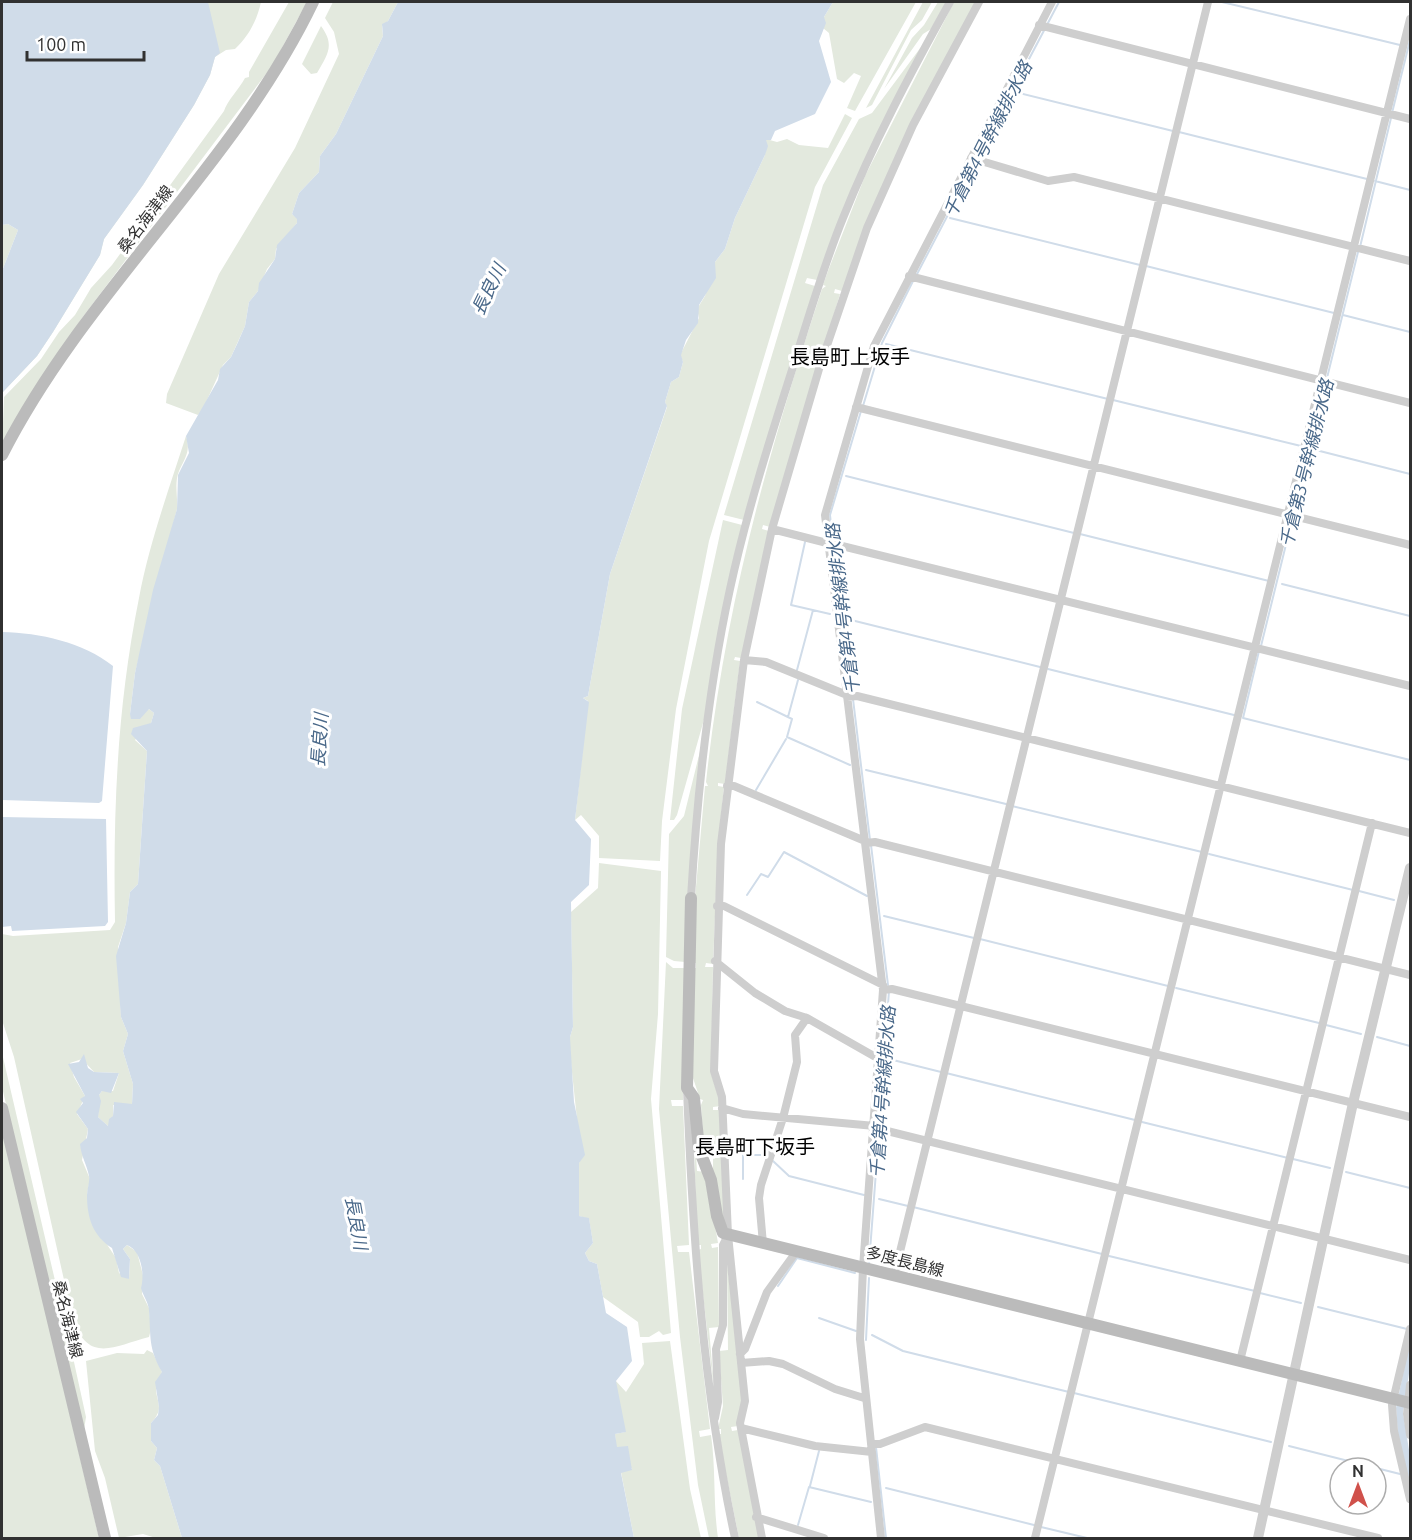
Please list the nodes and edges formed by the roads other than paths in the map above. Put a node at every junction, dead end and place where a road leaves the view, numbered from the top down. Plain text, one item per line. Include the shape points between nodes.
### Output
1 (313, 2) edge
2 (950, 2) edge
3 (979, 2) edge
4 (1052, 2) edge
5 (1208, 2) edge
6 (1410, 19) edge
7 (1043, 27) junction
8 (1192, 65) junction
9 (1391, 114) junction
10 (1410, 119) edge
11 (974, 160) junction
12 (1159, 199) junction
13 (1358, 247) junction
14 (1410, 261) edge
15 (913, 278) junction
16 (1127, 333) junction
17 (1324, 382) junction
18 (1410, 403) edge
19 (860, 408) junction
20 (2, 455) edge
21 (1093, 466) junction
22 (1291, 515) junction
23 (772, 529) junction
24 (831, 545) junction
25 (1410, 545) edge
26 (1060, 600) junction
27 (1258, 649) junction
28 (744, 660) junction
29 (1410, 686) edge
30 (850, 696) junction
31 (1026, 738) junction
32 (727, 786) junction
33 (1222, 786) junction
34 (1372, 823) junction
35 (1410, 833) edge
36 (868, 842) junction
37 (1410, 868) edge
38 (993, 872) junction
39 (691, 898) joint
40 (717, 906) junction
41 (1189, 920) junction
42 (1340, 957) junction
43 (716, 961) junction
44 (1386, 969) junction
45 (1410, 975) edge
46 (886, 988) junction
47 (960, 1006) junction
48 (807, 1018) junction
49 (1155, 1054) junction
50 (879, 1059) junction
51 (687, 1088) junction
52 (1307, 1091) junction
53 (1353, 1103) junction
54 (2, 1108) edge
55 (722, 1108) junction
56 (1410, 1117) edge
57 (783, 1118) junction
58 (877, 1127) junction
59 (927, 1139) junction
60 (1122, 1188) junction
61 (1274, 1225) junction
62 (728, 1235) junction
63 (1324, 1238) junction
64 (763, 1244) junction
65 (796, 1252) junction
66 (1410, 1260) edge
67 (863, 1268) junction
68 (894, 1276) junction
69 (1088, 1324) junction
70 (1410, 1329) edge
71 (741, 1359) junction
72 (1240, 1361) junction
73 (1294, 1374) junction
74 (1410, 1385) edge
75 (864, 1398) junction
76 (1403, 1401) edge
77 (714, 1424) junction
78 (741, 1428) junction
79 (1410, 1434) edge
80 (874, 1446) junction
81 (1056, 1459) junction
82 (1410, 1499) edge
83 (1265, 1511) junction
84 (756, 1517) junction
85 (105, 1539) edge
86 (735, 1539) edge
87 (762, 1539) edge
88 (824, 1539) edge
89 (881, 1539) edge
90 (1035, 1539) edge
91 (1258, 1539) edge
92 (1378, 1539) edge

1 - 20 main road, 桑名海津線 via 254,102 62,354 22,414
2 - 39 street via 889,115 842,219 763,468 730,589 718,653
3 - 23 street via 913,125 867,228 826,347
4 - 7 street
5 - 8 street
6 - 9 street
7 - 8 street
7 - 11 street
8 - 9 street
8 - 12 street
9 - 10 street
9 - 13 street
11 - 12 street via 1048,181 1074,177
11 - 15 street
12 - 13 street
12 - 16 street
13 - 14 street
13 - 17 street
15 - 16 street
15 - 19 street via 874,345
16 - 17 street
16 - 21 street
17 - 18 street
17 - 22 street
19 - 21 street
19 - 24 street via 826,510
21 - 22 street
21 - 26 street
22 - 25 street
22 - 27 street
23 - 24 street
23 - 28 street
24 - 26 street
24 - 30 street
26 - 27 street
26 - 31 street
27 - 29 street
27 - 33 street
28 - 30 street via 766,662
28 - 32 street
30 - 31 street
30 - 36 street
31 - 33 street
31 - 38 street
32 - 36 street
32 - 40 street
33 - 34 street
33 - 41 street
34 - 35 street
34 - 42 street
36 - 38 street
36 - 46 street
37 - 44 street
38 - 41 street
38 - 47 street
39 - 51 main road
40 - 43 street
40 - 46 street via 724,906
41 - 42 street
41 - 49 street
42 - 44 street
42 - 52 street
43 - 48 street via 755,993 785,1011
43 - 55 street via 714,1071
44 - 45 street
44 - 53 street
46 - 47 street
46 - 50 street
47 - 49 street
47 - 59 street
48 - 50 street
48 - 57 street via 794,1040 797,1062
49 - 52 street
49 - 60 street
50 - 58 street
51 - 62 main road via 694,1098 699,1149 711,1180 720,1229
51 - 77 street via 695,1268
52 - 53 street
52 - 61 street
53 - 56 street
53 - 63 street
54 - 85 main road, 桑名海津線
55 - 57 street
55 - 62 street
57 - 58 street
57 - 64 street via 760,1185
58 - 59 street
58 - 67 street
59 - 60 street
59 - 68 street
60 - 61 street
60 - 69 street
61 - 63 street
61 - 72 street
62 - 64 main road, 多度長島線
62 - 71 street
62 - 77 street via 723,1245 723,1325 716,1349 718,1402
63 - 66 street
63 - 73 street
64 - 65 main road, 多度長島線
65 - 67 main road, 多度長島線
65 - 71 street via 767,1292
67 - 68 main road, 多度長島線
67 - 75 street via 860,1339
68 - 69 main road, 多度長島線
69 - 72 main road, 多度長島線
69 - 81 street
70 - 76 street
71 - 75 street via 783,1364
71 - 78 street via 745,1401
72 - 73 main road, 多度長島線
73 - 76 main road, 多度長島線
73 - 83 street
74 - 76 street
75 - 80 street
76 - 79 street
76 - 82 street via 1394,1431
77 - 86 street
78 - 80 street via 815,1446
78 - 84 street
80 - 81 street via 925,1427
80 - 89 street
81 - 83 street
81 - 90 street
83 - 91 street
83 - 92 street
84 - 87 street
84 - 88 street

